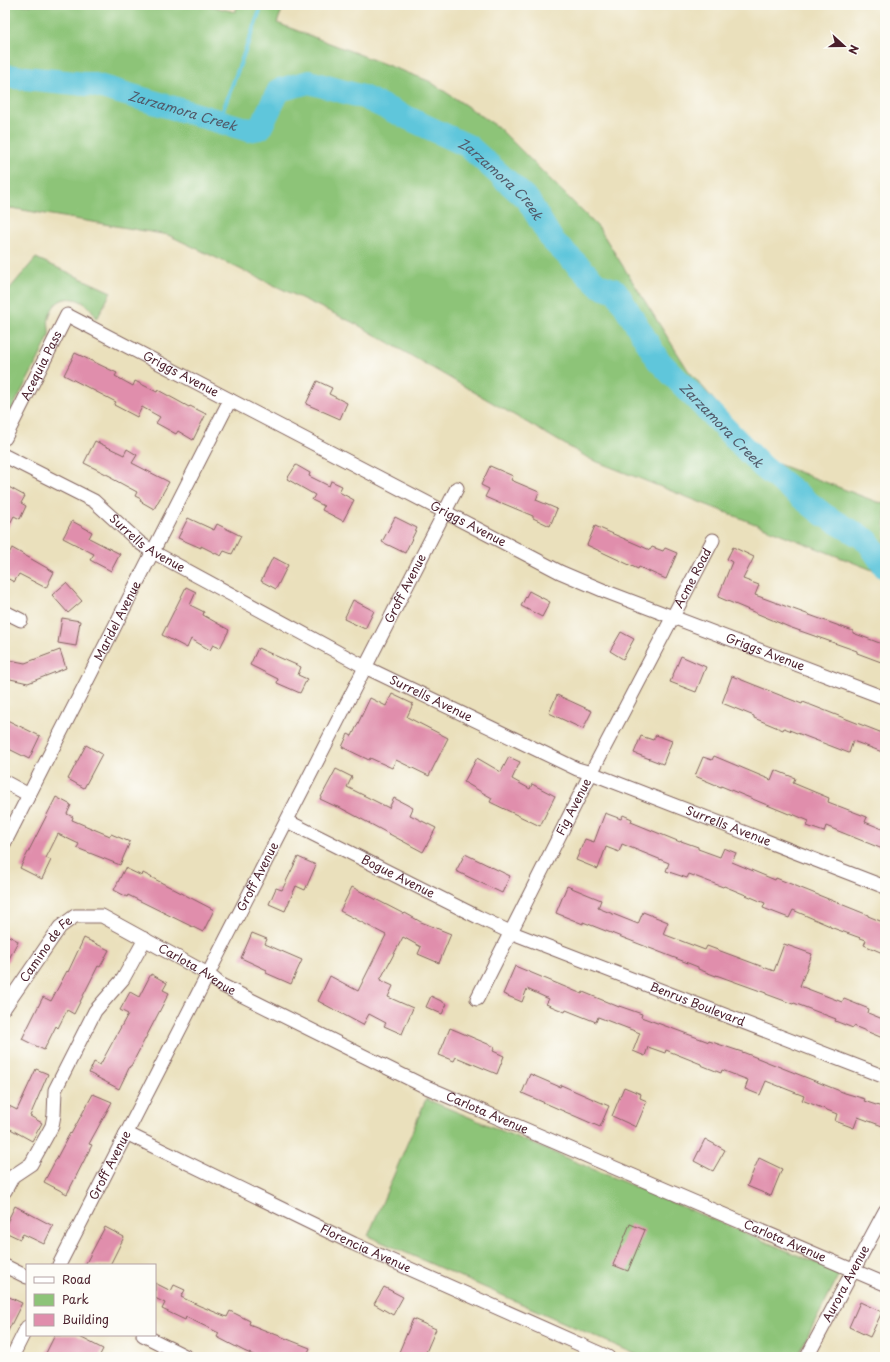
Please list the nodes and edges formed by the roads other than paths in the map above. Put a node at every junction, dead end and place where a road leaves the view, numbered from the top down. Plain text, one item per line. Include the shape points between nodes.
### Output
1 (67, 315) joint
2 (230, 400) junction
3 (5, 438) edge
4 (5, 456) edge
5 (457, 488) dead end
6 (445, 512) junction
7 (713, 540) dead end
8 (153, 552) junction
9 (5, 612) edge
10 (673, 616) junction
11 (21, 620) dead end
12 (365, 667) junction
13 (885, 698) edge
14 (591, 773) junction
15 (5, 782) edge
16 (29, 795) junction
17 (287, 821) junction
18 (5, 842) edge
19 (885, 887) edge
20 (102, 916) joint
21 (510, 932) junction
22 (145, 939) junction
23 (208, 974) junction
24 (477, 998) dead end
25 (5, 1007) edge
26 (885, 1077) edge
27 (126, 1132) junction
28 (5, 1191) edge
29 (885, 1211) edge
30 (60, 1264) edge
31 (5, 1266) edge
32 (852, 1270) junction
33 (26, 1276) edge
34 (885, 1284) edge
35 (26, 1329) edge
36 (145, 1336) edge
37 (12, 1357) edge
38 (187, 1357) edge
39 (608, 1357) edge
40 (807, 1357) edge

1 - 2 street, Griggs Avenue
1 - 3 street, Acequia Pass
2 - 6 street, Griggs Avenue
2 - 8 street, Maridel Avenue
4 - 8 street, Surrells Avenue via 94,500 140,544
5 - 6 street, Groff Avenue
6 - 10 street, Griggs Avenue via 560,572
6 - 12 street, Groff Avenue
7 - 10 street, Acme Road
8 - 12 street, Surrells Avenue
8 - 16 street, Maridel Avenue
9 - 11 street
10 - 13 street, Griggs Avenue
10 - 14 street, Fig Avenue
12 - 14 street, Surrells Avenue via 556,760
12 - 17 street, Groff Avenue
14 - 19 street, Surrells Avenue
14 - 21 street, Fig Avenue
15 - 16 street
16 - 18 street, Maridel Avenue
17 - 21 street, Bogue Avenue
17 - 23 street, Groff Avenue
20 - 22 street, Carlota Avenue
20 - 25 street, Camino de Fe via 75,916 60,927
21 - 24 street, Fig Avenue
21 - 26 street, Benrus Boulevard
22 - 23 street, Carlota Avenue
22 - 28 street via 123,979 95,1010 54,1090 52,1126 31,1164 13,1176
23 - 27 street, Groff Avenue
23 - 32 street, Carlota Avenue via 221,985 424,1086
27 - 30 street, Groff Avenue
27 - 39 street, Florencia Avenue via 354,1244
29 - 32 street, Aurora Avenue
31 - 33 street
32 - 34 street, Carlota Avenue
32 - 40 street, Aurora Avenue
35 - 37 street
36 - 38 street

